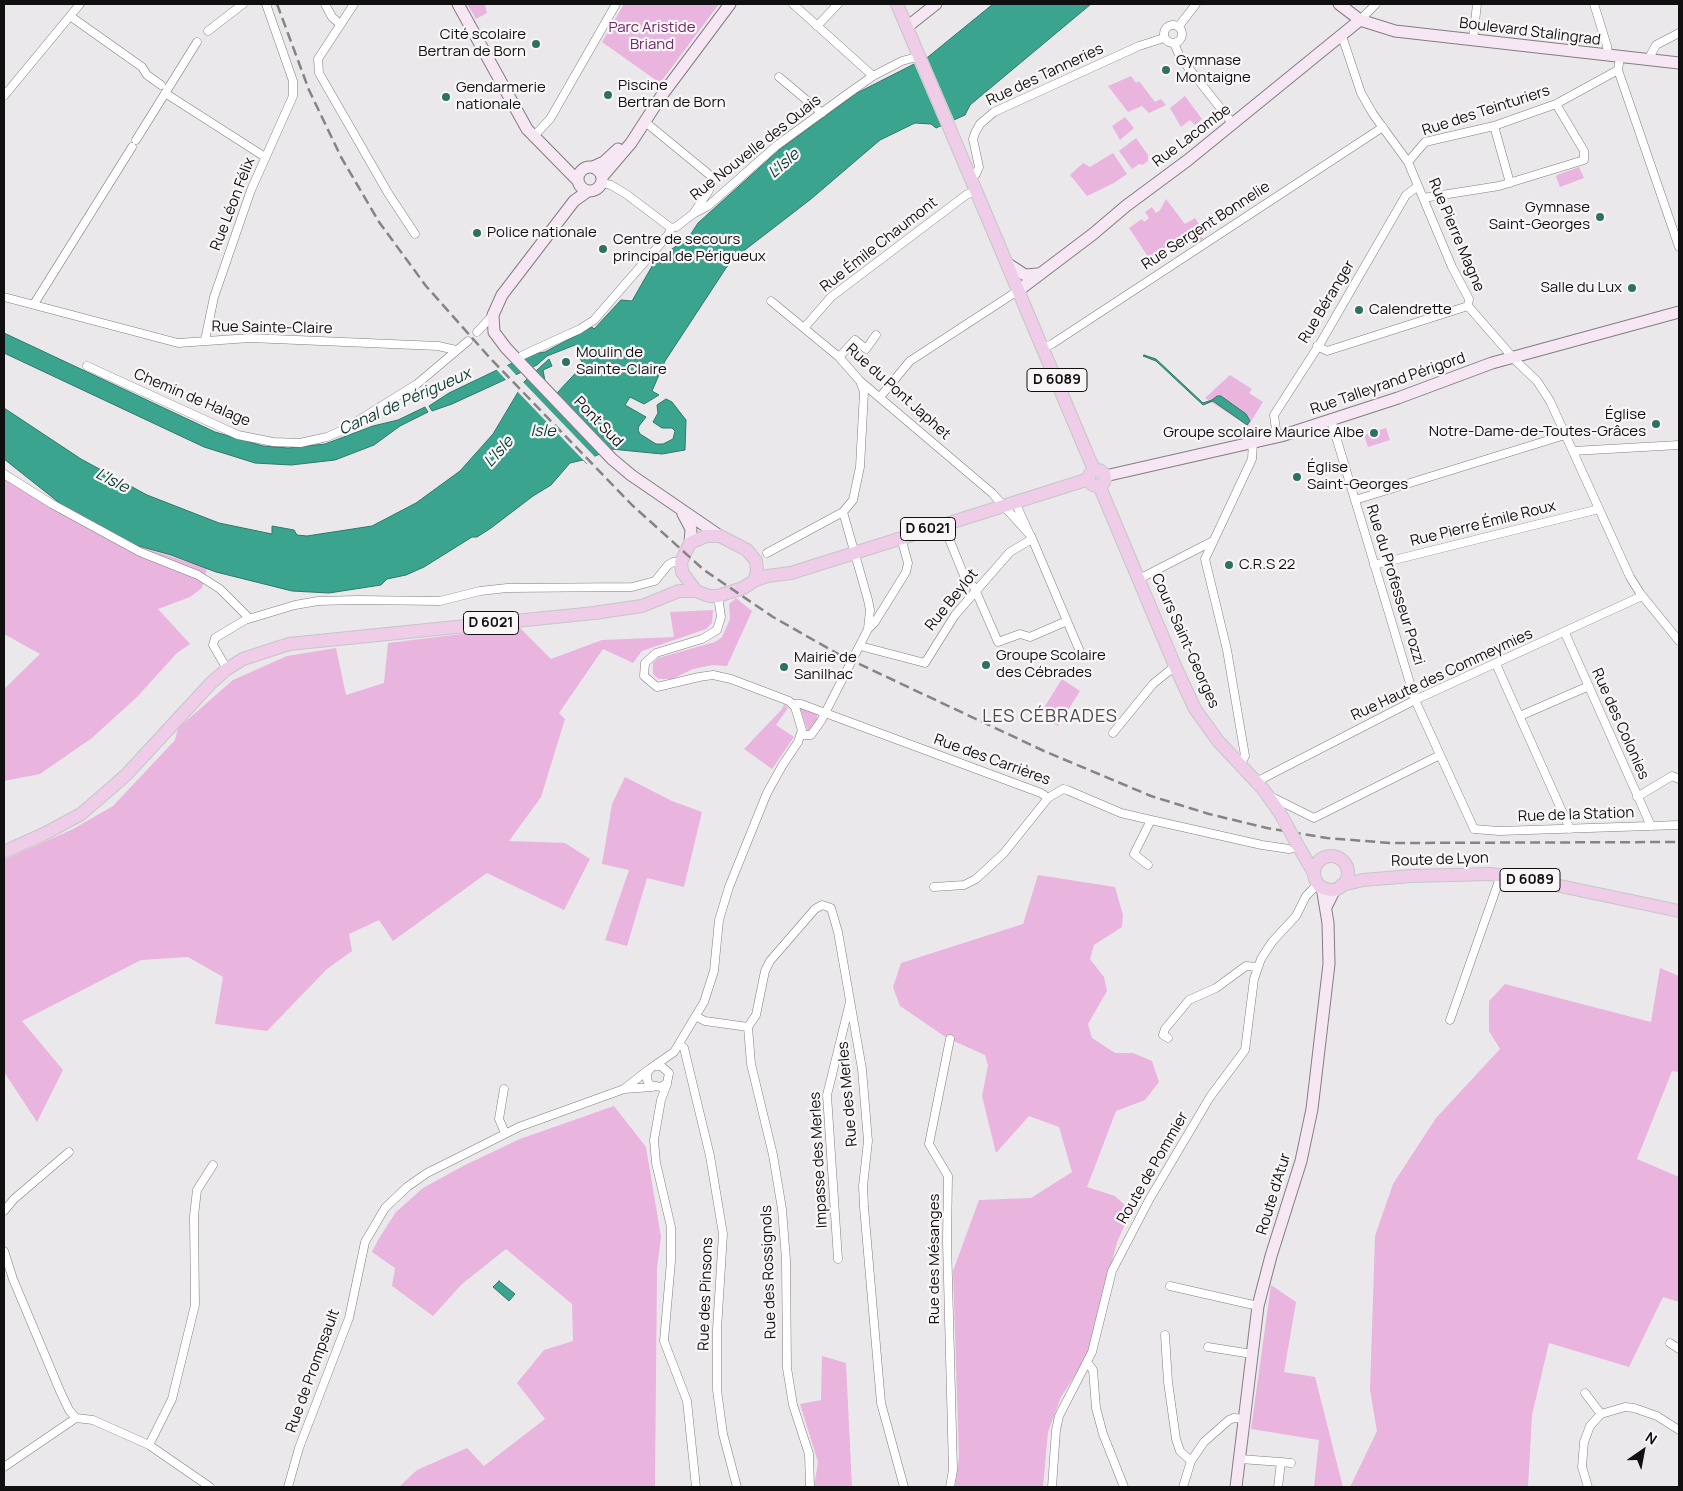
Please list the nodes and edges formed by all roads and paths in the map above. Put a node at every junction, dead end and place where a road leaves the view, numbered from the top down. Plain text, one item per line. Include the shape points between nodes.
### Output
1 (80, 4) edge
2 (243, 4) edge
3 (266, 4) edge
4 (324, 4) edge
5 (354, 4) edge
6 (458, 4) edge
7 (616, 4) edge
8 (730, 4) edge
9 (793, 4) edge
10 (838, 4) edge
11 (897, 4) edge
12 (1196, 4) edge
13 (1339, 4) edge
14 (1376, 4) edge
15 (1477, 4) edge
16 (1594, 4) edge
17 (933, 6) edge
18 (70, 16) junction
19 (1360, 20) junction
20 (340, 24) junction
21 (817, 26) junction
22 (1178, 26) junction
23 (907, 27) junction
24 (208, 31) dead end
25 (1679, 33) edge
26 (1342, 36) junction
27 (1164, 38) junction
28 (1473, 40) junction
29 (198, 42) dead end
30 (1174, 44) junction
31 (1608, 56) junction
32 (1620, 57) junction
33 (913, 58) dead end
34 (1648, 60) junction
35 (1679, 63) edge
36 (1618, 70) junction
37 (873, 76) junction
38 (780, 77) dead end
39 (161, 85) dead end
40 (164, 93) junction
41 (4, 96) edge
42 (1556, 104) junction
43 (822, 113) junction
44 (644, 121) junction
45 (1233, 124) junction
46 (1494, 126) junction
47 (1383, 128) junction
48 (533, 137) junction
49 (542, 146) junction
50 (265, 157) junction
51 (1408, 162) junction
52 (591, 167) junction
53 (971, 176) junction
54 (602, 180) junction
55 (1510, 183) junction
56 (582, 186) junction
57 (1418, 186) junction
58 (977, 190) junction
59 (1423, 198) junction
60 (693, 214) junction
61 (671, 228) junction
62 (415, 234) dead end
63 (1679, 247) edge
64 (1008, 264) junction
65 (1040, 273) junction
66 (1019, 290) junction
67 (4, 297) edge
68 (771, 301) dead end
69 (34, 304) junction
70 (1468, 306) junction
71 (1679, 312) edge
72 (493, 315) junction
73 (804, 328) junction
74 (477, 332) dead end
75 (876, 335) dead end
76 (205, 340) junction
77 (468, 341) dead end
78 (1317, 346) junction
79 (1043, 348) junction
80 (456, 350) junction
81 (523, 356) dead end
82 (838, 357) junction
83 (1512, 357) junction
84 (87, 366) dead end
85 (860, 381) junction
86 (880, 397) junction
87 (1331, 420) junction
88 (1565, 435) junction
89 (1277, 437) junction
90 (1253, 442) junction
91 (1679, 445) edge
92 (1573, 451) junction
93 (4, 474) edge
94 (1097, 478) junction
95 (1355, 500) junction
96 (1009, 504) junction
97 (677, 507) junction
98 (1599, 509) junction
99 (843, 512) junction
100 (943, 524) junction
101 (720, 536) junction
102 (1031, 537) junction
103 (901, 538) junction
104 (1213, 541) junction
105 (690, 543) junction
106 (767, 553) dead end
107 (854, 553) junction
108 (756, 561) junction
109 (1374, 565) junction
110 (681, 567) junction
111 (791, 573) junction
112 (1139, 579) junction
113 (754, 581) junction
114 (696, 591) junction
115 (976, 592) junction
116 (718, 596) junction
117 (1642, 596) junction
118 (642, 606) junction
119 (249, 618) junction
120 (1067, 621) junction
121 (868, 629) junction
122 (1565, 633) junction
123 (1679, 641) edge
124 (860, 646) junction
125 (1081, 654) dead end
126 (1496, 664) junction
127 (1175, 666) junction
128 (227, 669) junction
129 (1588, 686) junction
130 (1415, 700) junction
131 (793, 704) junction
132 (826, 713) junction
133 (1520, 716) junction
134 (1113, 733) dead end
135 (801, 735) junction
136 (1440, 755) junction
137 (1240, 765) junction
138 (1679, 779) edge
139 (1256, 782) junction
140 (1268, 796) junction
141 (1637, 797) junction
142 (1048, 798) junction
143 (1150, 820) junction
144 (1679, 825) edge
145 (1651, 826) junction
146 (1474, 829) joint
147 (1570, 829) junction
148 (1297, 846) junction
149 (4, 852) edge
150 (1323, 858) junction
151 (1344, 863) junction
152 (1148, 864) dead end
153 (1501, 875) junction
154 (1379, 879) junction
155 (1326, 884) junction
156 (934, 887) dead end
157 (1679, 911) edge
158 (1257, 967) junction
159 (850, 1002) junction
160 (697, 1017) junction
161 (1450, 1020) dead end
162 (748, 1027) junction
163 (1168, 1038) dead end
164 (950, 1039) dead end
165 (680, 1045) junction
166 (674, 1052) junction
167 (651, 1068) junction
168 (669, 1073) junction
169 (667, 1083) junction
170 (653, 1087) junction
171 (504, 1088) dead end
172 (624, 1089) junction
173 (661, 1100) junction
174 (505, 1134) junction
175 (69, 1152) dead end
176 (213, 1165) dead end
177 (4, 1211) edge
178 (4, 1252) edge
179 (838, 1258) dead end
180 (1170, 1286) dead end
181 (1258, 1306) junction
182 (1165, 1335) dead end
183 (1670, 1343) dead end
184 (1208, 1347) dead end
185 (1679, 1349) edge
186 (1252, 1354) junction
187 (1087, 1362) junction
188 (1585, 1393) dead end
189 (1602, 1414) junction
190 (76, 1418) junction
191 (1244, 1419) junction
192 (1679, 1430) edge
193 (150, 1445) junction
194 (1240, 1459) junction
195 (1191, 1461) junction
196 (1281, 1462) junction
197 (1291, 1463) dead end
198 (4, 1467) edge
199 (1187, 1475) junction
200 (210, 1487) edge
201 (288, 1487) edge
202 (696, 1487) edge
203 (737, 1487) edge
204 (810, 1487) edge
205 (904, 1487) edge
206 (950, 1487) edge
207 (1052, 1487) edge
208 (1124, 1487) edge
209 (1184, 1487) edge
210 (1191, 1487) edge
211 (1236, 1487) edge
212 (1278, 1487) edge
213 (1588, 1487) edge

1 - 18 street
2 - 24 street
3 - 50 street, Rue Léon Félix via 293,81 293,96
4 - 20 street
5 - 20 street
6 - 48 main road
7 - 48 street via 550,119
8 - 44 main road
9 - 21 street
10 - 21 street
11 - 23 main road, D 6089
12 - 22 street
13 - 19 main road
14 - 19 street
15 - 28 street
16 - 31 street via 1608,46
17 - 23 main road
18 - 39 street
18 - 41 street
19 - 26 main road, Rue Lacombe
19 - 28 main road, Boulevard Stalingrad via 1395,31
20 - 62 street via 318,59 319,73
21 - 37 street
22 - 27 street via 1167,27
22 - 30 street via 1182,35
23 - 53 main road, D 6089
25 - 34 street via 1656,46
26 - 45 main road, Rue Lacombe
26 - 47 street, Rue Pierre Magne via 1361,93
27 - 30 street
27 - 53 street, Rue des Tanneries via 994,112 980,124 976,133 974,139 979,166 976,174
28 - 31 main road, Boulevard Stalingrad
29 - 40 street
30 - 45 street via 1180,57
31 - 32 main road, Boulevard Stalingrad
32 - 34 main road, Boulevard Stalingrad
32 - 36 street
33 - 37 street, Rue Nouvelle des Quais
34 - 35 main road, Boulevard Stalingrad
36 - 42 street, Rue des Teinturiers
36 - 63 street
37 - 43 street, Rue Nouvelle des Quais
38 - 43 street
40 - 50 street
40 - 69 street
42 - 46 street, Rue des Teinturiers
42 - 55 street via 1584,151 1584,160
43 - 60 street, Rue Nouvelle des Quais via 776,146 708,206
44 - 52 main road via 611,157
44 - 54 main road
44 - 60 street via 711,176 712,185
45 - 65 main road, Rue Lacombe
46 - 51 street, Rue des Teinturiers via 1425,142
46 - 55 street
47 - 51 street, Rue Pierre Magne
47 - 79 street, Rue Sergent Bonnelie
48 - 49 main road
49 - 52 main road via 574,163
49 - 56 main road
50 - 76 street, Rue Léon Félix via 250,190 214,297
51 - 57 street, Rue Pierre Magne
52 - 54 main road via 599,171
52 - 56 main road via 579,173
53 - 58 main road, D 6089
54 - 56 main road via 595,190
54 - 61 street
55 - 59 street
56 - 72 main road via 502,295
57 - 59 street, Rue Pierre Magne
57 - 78 street, Rue Béranger via 1406,195
58 - 64 main road, D 6089
58 - 73 street, Rue Émile Chaumont via 831,297
59 - 70 street, Rue Pierre Magne via 1469,299
60 - 61 street, Rue Nouvelle des Quais
61 - 81 street via 594,320
64 - 65 main road via 1025,275
64 - 66 main road, D 6089
65 - 66 main road, Rue Lacombe
66 - 79 main road, D 6089
66 - 86 street via 910,361
67 - 69 street, Rue Sainte-Claire
68 - 73 street, Rue du Pont Japhet
69 - 76 street, Rue Sainte-Claire via 158,339 178,343
70 - 78 street via 1327,351
70 - 83 street, Rue Pierre Magne
71 - 83 main road, Rue Talleyrand Périgord
72 - 74 street
72 - 97 main road, Pont Sud via 494,332 506,348 612,458
73 - 82 street, Rue du Pont Japhet
75 - 82 street via 866,349 855,340
76 - 80 street, Rue Sainte-Claire via 267,339 438,346
77 - 80 street, Chemin de Halage
78 - 89 street, Rue Béranger via 1274,415
79 - 94 main road, D 6089
80 - 84 street, Chemin de Halage via 417,384 343,430 315,440 292,443 262,440 222,429
82 - 85 street, Rue du Pont Japhet
83 - 87 main road, Rue Talleyrand Périgord
83 - 88 street, Rue Pierre Magne via 1537,381
85 - 86 street, Rue du Pont Japhet
85 - 99 street via 864,392 860,467 853,500
86 - 96 street, Rue du Pont Japhet
87 - 89 main road, Rue Talleyrand Périgord
87 - 95 street, Rue du Professeur Pozzi
88 - 92 street, Rue Pierre Magne
88 - 95 street
89 - 90 main road, Rue Talleyrand Périgord
90 - 94 main road, Rue Talleyrand Périgord
90 - 104 street via 1252,459
91 - 92 street
92 - 98 street, Rue Pierre Magne
93 - 119 street via 140,552 198,575 220,589
94 - 96 main road, D 6021
94 - 112 main road, Cours Saint-Georges / D 6089
95 - 109 street, Rue du Professeur Pozzi
96 - 100 main road, D 6021
96 - 102 street
96 - 102 street
97 - 101 main road, Pont Sud
97 - 105 main road, Pont Sud via 690,525
98 - 109 street, Rue Pierre Émile Roux
98 - 117 street, Rue Pierre Magne
99 - 106 street
99 - 107 street
100 - 103 main road, D 6021
100 - 115 street via 965,578
101 - 105 main road via 706,536
101 - 108 main road via 748,550
102 - 115 street, Rue Beylot via 1010,552
102 - 120 street
103 - 107 main road, D 6021
103 - 121 street via 908,563 906,572
104 - 112 street
104 - 137 street via 1205,559 1223,624 1245,756
105 - 110 main road
107 - 111 main road, D 6021
107 - 121 street via 868,600
108 - 111 main road via 772,570
108 - 113 main road
109 - 130 street, Rue du Professeur Pozzi
110 - 114 main road via 687,582
110 - 118 main road, D 6021 via 668,589
110 - 119 street via 668,565 655,581 632,587 507,588 440,601 318,601
111 - 113 main road, D 6021
112 - 127 main road, Cours Saint-Georges / D 6089
113 - 116 main road
114 - 116 main road
114 - 118 main road, D 6021 via 679,591
115 - 120 street via 998,642 1020,634 1030,637
115 - 124 street, Rue Beylot via 955,615 925,663
116 - 131 street, Rue des Carrières via 721,617 717,630 710,636 656,653 643,668 648,682 666,687 714,675 749,685
117 - 122 street, Rue Haute des Commeymies
117 - 123 street, Rue Pierre Magne
118 - 128 main road, D 6021 via 289,644
119 - 128 street via 213,641
120 - 125 street
121 - 124 street, Rue de Prompsault
122 - 126 street, Rue Haute des Commeymies
122 - 129 street, Rue des Colonies
124 - 132 street, Rue de Prompsault
126 - 130 street, Rue Haute des Commeymies
126 - 133 street
127 - 134 street via 1153,684
127 - 137 main road, Cours Saint-Georges / D 6089 via 1205,724
128 - 149 main road, D 6021 via 102,796 80,814
129 - 133 street
129 - 141 street, Rue des Colonies
130 - 136 street, Rue du Professeur Pozzi
130 - 139 street, Rue Haute des Commeymies
131 - 132 street, Rue des Carrières
131 - 135 street via 800,719
132 - 135 street, Rue de Prompsault via 810,735
132 - 142 street, Rue des Carrières
133 - 147 street
135 - 160 street, Rue de Prompsault via 767,793 739,860 720,920 710,986
136 - 140 street via 1314,818
136 - 146 street, Rue du Professeur Pozzi
137 - 139 main road, Cours Saint-Georges / D 6089
138 - 141 street via 1672,776
139 - 140 main road, Cours Saint-Georges / D 6089
140 - 148 main road, Cours Saint-Georges / D 6089, bridge
141 - 145 street, Rue des Colonies
142 - 143 street, Rue des Carrières via 1067,790 1122,813
142 - 156 street via 1004,854 976,879 964,885
143 - 148 street, Rue des Carrières via 1262,845 1288,849
143 - 152 street via 1134,854
144 - 145 street, Rue de la Station
145 - 147 street, Rue de la Station
146 - 147 street, Rue de la Station
148 - 150 main road, Cours Saint-Georges / D 6089 via 1310,856
148 - 155 main road, Cours Saint-Georges / D 6089
150 - 151 main road, Route de Lyon via 1337,857
150 - 155 main road via 1317,864
151 - 154 main road, Route de Lyon / D 6089 via 1361,875
151 - 155 main road via 1347,877
153 - 154 main road, Route de Lyon / D 6089
153 - 157 main road, Route de Lyon / D 6089
153 - 161 street
154 - 155 main road, Route de Lyon / D 6089
155 - 158 street, Route de Pommier via 1306,896 1296,916 1268,947
155 - 181 main road, Route d'Atur via 1328,976 1312,1109 1301,1161 1270,1256
158 - 163 street via 1246,966 1216,988 1189,1000 1165,1028 1163,1035
158 - 187 street, Route de Pommier via 1245,1050 1210,1097 1122,1251 1110,1278 1099,1332
159 - 162 street, Rue des Merles via 833,911 822,905 809,915 770,961 764,971 756,1015
159 - 179 street, Impasse des Merles via 827,1095
159 - 205 street, Rue des Merles via 860,1051 868,1141 864,1207 881,1403
160 - 162 street
160 - 165 street, Rue de Prompsault
162 - 204 street, Rue des Rossignols via 751,1064 782,1209 787,1368 809,1454
164 - 206 street, Rue des Mésanges via 929,1144 948,1176 953,1470
165 - 166 street, Rue de Prompsault
165 - 203 street, Rue des Pinsons via 684,1048 710,1156 723,1234 717,1390 723,1434
166 - 167 street, Rue de Prompsault
166 - 168 street, Rue de Prompsault
167 - 168 street via 661,1066
167 - 170 street via 647,1080
167 - 172 street, Rue de Prompsault
168 - 169 street
169 - 170 street via 662,1088
169 - 173 street
170 - 172 street, Rue de Prompsault
170 - 173 street
171 - 174 street via 499,1119
172 - 174 street, Rue de Prompsault
173 - 202 street via 654,1153 669,1213 672,1241 664,1340 688,1401
174 - 201 street, Rue de Prompsault via 427,1173 395,1197 375,1221 359,1264 349,1318 299,1448
175 - 177 street
176 - 193 street via 197,1190 192,1314 172,1399
178 - 190 street via 60,1390
180 - 181 street
181 - 186 main road, Route d'Atur
182 - 195 street via 1176,1438 1180,1451
183 - 185 street
184 - 186 street
186 - 191 main road, Route d'Atur
187 - 207 street, Route de Pommier via 1059,1416
187 - 208 street via 1093,1370 1096,1408
188 - 189 street
189 - 192 street via 1625,1407 1634,1408 1657,1416
189 - 213 street via 1590,1426 1584,1442 1582,1467
190 - 193 street via 102,1423
190 - 198 street
191 - 194 main road, Route d'Atur
191 - 195 street via 1234,1418 1222,1426 1204,1442
193 - 200 street
194 - 196 street
194 - 211 main road, Route d'Atur
195 - 199 street
196 - 197 street
196 - 212 street
199 - 209 street
199 - 210 street

